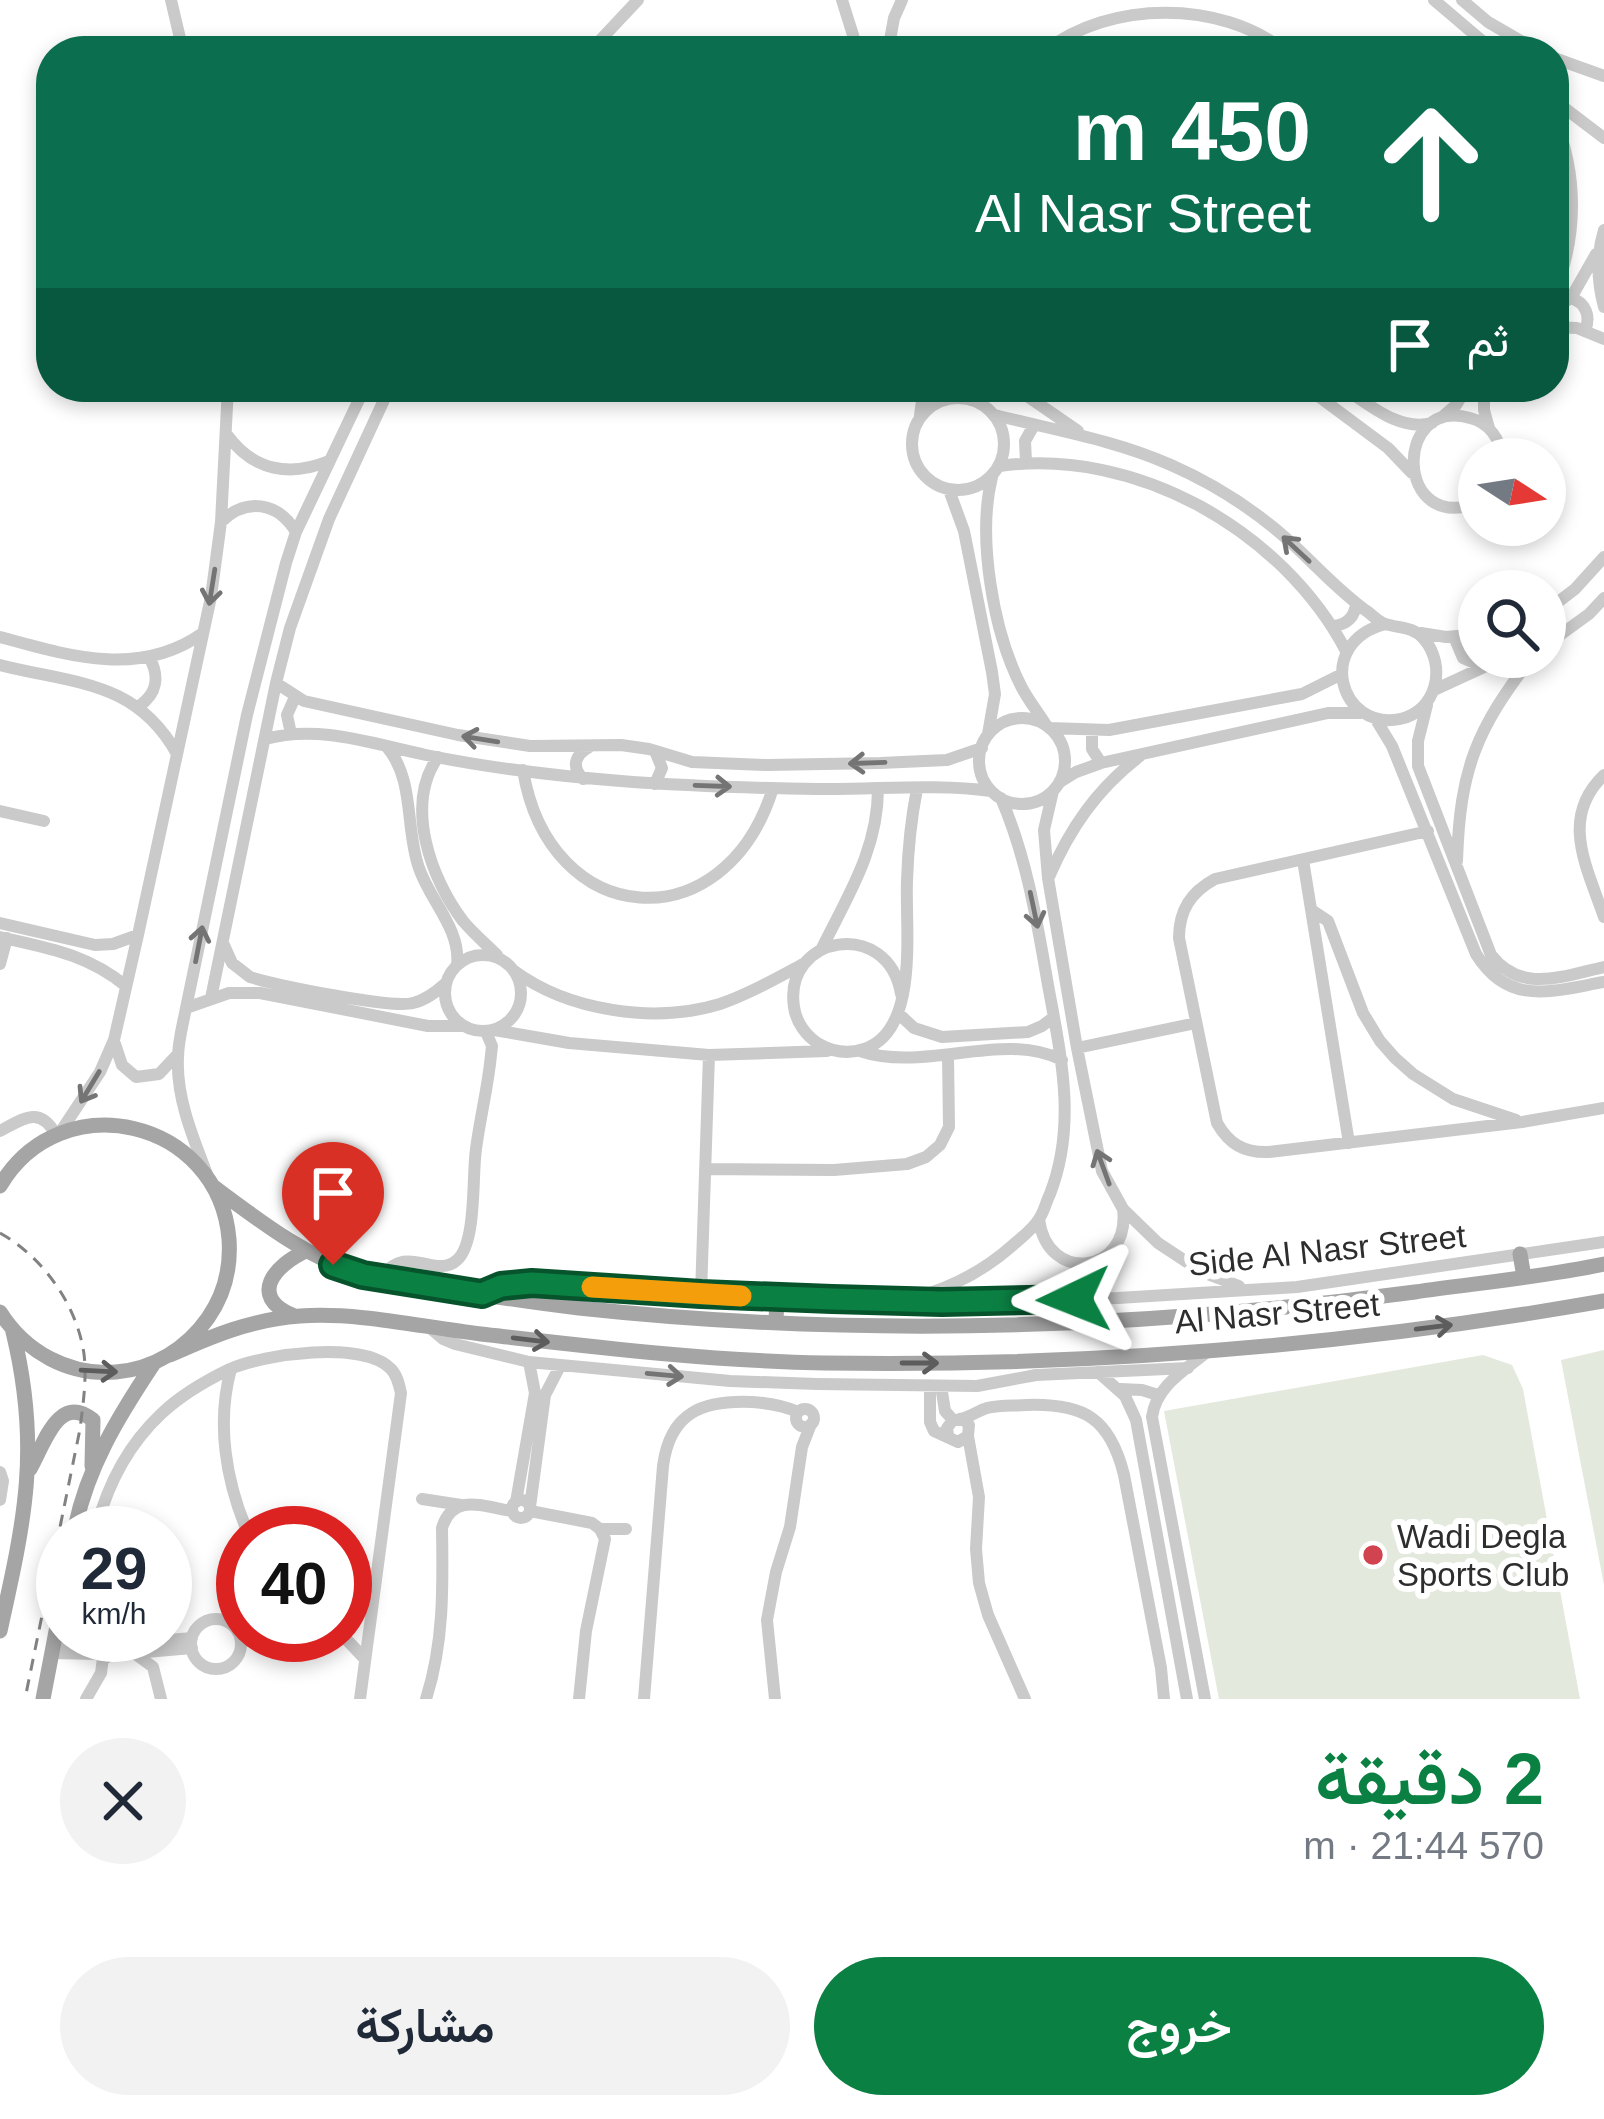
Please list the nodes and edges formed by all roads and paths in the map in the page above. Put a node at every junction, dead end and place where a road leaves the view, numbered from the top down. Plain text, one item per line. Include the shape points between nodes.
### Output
1 (171, 0) edge
2 (638, 0) edge
3 (842, 0) edge
4 (902, 0) edge
5 (1434, 0) edge
6 (1462, 0) edge
7 (179, 36) edge
8 (604, 36) edge
9 (853, 36) edge
10 (891, 36) edge
11 (1068, 36) edge
12 (1265, 36) edge
13 (1476, 36) edge
14 (1512, 36) edge
15 (1569, 63) edge
16 (1604, 76) edge
17 (1569, 111) edge
18 (1604, 138) edge
19 (1569, 173) edge
20 (1604, 230) edge
21 (1569, 245) edge
22 (1599, 247) junction
23 (1570, 298) joint
24 (1604, 308) edge
25 (1569, 329) edge
26 (1585, 331) junction
27 (1604, 339) edge
28 (228, 402) edge
29 (358, 402) edge
30 (383, 402) edge
31 (922, 402) edge
32 (940, 402) edge
33 (976, 402) edge
34 (1034, 402) edge
35 (1326, 402) edge
36 (1366, 402) edge
37 (1458, 402) edge
38 (1484, 402) edge
39 (982, 404) joint
40 (995, 415) junction
41 (919, 419) junction
42 (1436, 421) junction
43 (1034, 425) junction
44 (1490, 429) junction
45 (227, 435) junction
46 (1496, 438) edge
47 (1096, 439) junction
48 (329, 461) junction
49 (1026, 462) junction
50 (996, 471) junction
51 (1414, 477) junction
52 (949, 490) junction
53 (1458, 507) edge
54 (307, 508) junction
55 (972, 512) junction
56 (329, 519) junction
57 (221, 522) junction
58 (296, 532) junction
59 (1604, 557) edge
60 (1566, 596) edge
61 (1604, 598) edge
62 (1356, 603) junction
63 (1385, 624) junction
64 (1333, 626) junction
65 (1566, 631) edge
66 (204, 632) junction
67 (1419, 632) junction
68 (0, 637) edge
69 (1454, 637) junction
70 (1458, 637) edge
71 (1458, 646) edge
72 (1346, 651) junction
73 (149, 657) junction
74 (0, 665) edge
75 (1342, 674) junction
76 (1463, 678) edge
77 (1516, 678) edge
78 (276, 683) junction
79 (1020, 684) junction
80 (1321, 686) junction
81 (995, 694) junction
82 (1431, 695) junction
83 (296, 697) junction
84 (139, 706) junction
85 (1328, 713) junction
86 (1370, 716) junction
87 (1048, 727) junction
88 (1091, 731) junction
89 (291, 734) junction
90 (265, 739) junction
91 (1418, 740) junction
92 (984, 743) junction
93 (592, 746) junction
94 (1392, 746) junction
95 (386, 747) junction
96 (655, 751) junction
97 (177, 754) junction
98 (1142, 755) junction
99 (438, 757) junction
100 (1101, 764) junction
101 (523, 770) junction
102 (1604, 775) edge
103 (584, 779) junction
104 (655, 784) junction
105 (1057, 786) junction
106 (773, 788) junction
107 (878, 789) junction
108 (916, 789) junction
109 (996, 795) junction
110 (0, 811) edge
111 (44, 821) dead end
112 (1030, 830) junction
113 (1428, 831) junction
114 (1303, 860) junction
115 (1456, 868) junction
116 (213, 878) junction
117 (1048, 878) junction
118 (235, 882) junction
119 (1313, 911) junction
120 (1604, 917) edge
121 (0, 923) edge
122 (138, 935) junction
123 (4, 938) edge
124 (222, 942) junction
125 (821, 950) junction
126 (806, 963) junction
127 (0, 964) edge
128 (457, 965) junction
129 (508, 965) junction
130 (1604, 967) edge
131 (240, 971) junction
132 (1604, 982) edge
133 (446, 983) junction
134 (126, 986) junction
135 (235, 993) junction
136 (902, 994) junction
137 (211, 998) junction
138 (186, 1008) junction
139 (899, 1014) junction
140 (1054, 1017) junction
141 (1196, 1023) junction
142 (463, 1026) junction
143 (490, 1031) junction
144 (114, 1040) junction
145 (178, 1048) junction
146 (1077, 1048) junction
147 (836, 1051) junction
148 (859, 1051) junction
149 (709, 1055) junction
150 (948, 1055) junction
151 (1062, 1060) junction
152 (1604, 1108) edge
153 (1522, 1122) junction
154 (0, 1131) edge
155 (57, 1134) junction
156 (1349, 1142) junction
157 (23, 1156) junction
158 (0, 1166) edge
159 (707, 1169) junction
160 (212, 1184) junction
161 (0, 1186) edge
162 (1123, 1209) junction
163 (1039, 1219) junction
164 (1604, 1242) edge
165 (306, 1251) junction
166 (1520, 1254) junction
167 (1604, 1264) edge
168 (1524, 1277) junction
169 (381, 1278) junction
170 (1252, 1290) junction
171 (482, 1294) junction
172 (701, 1294) junction
173 (777, 1297) junction
174 (907, 1300) junction
175 (1604, 1301) edge
176 (296, 1316) junction
177 (3, 1318) edge
178 (776, 1321) junction
179 (430, 1328) junction
180 (1208, 1351) junction
181 (1078, 1358) junction
182 (162, 1359) junction
183 (529, 1362) junction
184 (560, 1366) junction
185 (1188, 1368) junction
186 (231, 1369) junction
187 (1097, 1372) junction
188 (817, 1384) junction
189 (199, 1385) junction
190 (935, 1386) junction
191 (1120, 1389) junction
192 (540, 1394) junction
193 (1158, 1395) junction
194 (223, 1406) junction
195 (805, 1418) junction
196 (962, 1427) junction
197 (29, 1469) junction
198 (92, 1469) junction
199 (0, 1472) edge
200 (422, 1499) dead end
201 (0, 1500) edge
202 (461, 1505) junction
203 (82, 1506) edge
204 (103, 1506) edge
205 (236, 1506) edge
206 (522, 1508) junction
207 (600, 1528) junction
208 (626, 1529) dead end
209 (13, 1574) junction
210 (0, 1592) edge
211 (372, 1606) edge
212 (216, 1619) edge
213 (0, 1631) edge
214 (192, 1643) joint
215 (51, 1662) edge
216 (102, 1662) edge
217 (155, 1662) edge
218 (230, 1662) edge
219 (365, 1662) edge
220 (43, 1699) edge
221 (86, 1699) edge
222 (161, 1699) edge
223 (360, 1699) edge
224 (426, 1699) edge
225 (579, 1699) edge
226 (644, 1699) edge
227 (775, 1699) edge
228 (1025, 1699) edge
229 (1164, 1699) edge
230 (1187, 1699) edge
231 (1205, 1699) edge

1 - 7 street
2 - 8 street
3 - 9 street
4 - 10 street
5 - 13 street
6 - 14 street
11 - 12 street via 1103,21 1172,10 1207,13
15 - 16 street
17 - 18 street
19 - 21 street
20 - 22 street
22 - 23 street
22 - 24 street
23 - 26 street via 1585,308
25 - 26 street
26 - 27 street
28 - 45 street
29 - 48 street
30 - 56 street
31 - 41 street
32 - 41 street
33 - 39 street
34 - 47 street
35 - 51 street
36 - 42 street via 1394,420
37 - 42 street
38 - 44 street
39 - 40 street
40 - 43 street
40 - 50 street via 1005,440
41 - 52 street via 915,462
42 - 44 street via 1466,417
42 - 51 street via 1414,446
43 - 47 street
43 - 49 street
44 - 46 street
45 - 48 street via 271,468
45 - 57 street
62 -> 47 street via 1250,511 1172,465
48 - 54 street
49 - 50 street
49 - 64 street via 1119,473 1204,510 1286,570
50 - 52 street via 973,489
50 - 55 street
51 - 53 street via 1426,496
52 - 55 street
54 - 56 street
54 - 58 street
55 - 79 street
55 - 81 street
56 - 78 street
57 - 58 street via 242,507 268,506
57 -> 66 street
58 - 116 street
59 - 60 street
61 - 65 street
62 - 63 street
62 - 64 street via 1351,618
63 - 67 street
63 - 72 street
64 - 72 street
66 - 73 street
66 - 97 street
67 - 69 street
67 - 82 street via 1436,663
68 - 73 street via 86,659
69 - 70 street
69 - 71 street
72 - 75 street
73 - 84 street via 156,680
74 - 84 street via 112,691
75 - 80 street
75 - 86 street via 1348,697
76 - 82 street
77 - 115 street via 1471,756
78 - 83 street
78 - 90 street
79 - 81 street
79 - 87 street
80 - 85 street
80 - 88 street
81 - 92 street
82 - 86 street via 1410,715
82 - 91 street
83 - 89 street via 287,715
93 -> 83 street via 496,742
84 - 97 street
85 - 86 street
85 - 98 street
86 - 94 street
87 - 88 street
87 - 92 street via 1019,718 1000,724
87 - 105 street via 1065,759
88 - 100 street
89 - 90 street
89 - 95 street
90 - 118 street
91 - 94 street
91 - 115 street via 1421,777
92 -> 96 street via 947,760 805,765 692,762
92 - 109 street via 980,766
93 - 96 street
93 - 103 street via 577,758
94 - 113 street
95 - 99 street
95 - 128 street via 401,769 416,858 454,936
96 - 104 street via 662,768
97 - 122 street
98 - 100 street
98 - 117 street via 1091,802
99 - 101 street
99 - 129 street via 424,800 432,863 456,910
100 - 105 street
101 - 103 street
101 - 106 street via 533,813 554,850 605,891 651,898 696,887 733,862
102 - 120 street via 1587,795 1578,830
103 - 104 street
104 -> 106 street
105 - 109 street via 1023,804
105 - 112 street
106 - 107 street
107 - 108 street
107 - 125 street via 868,854
108 - 109 street
108 - 136 street
109 - 112 street
110 - 111 street
112 - 117 street
112 -> 140 street
113 - 114 street
113 - 132 street via 1476,954 1496,978 1539,992
114 - 119 street
114 - 141 street via 1215,879 1187,902 1179,938
115 - 130 street via 1491,955 1508,973 1545,980
116 - 118 street
138 -> 116 street
117 - 146 street
118 - 124 street
119 - 153 street via 1328,921 1363,1013 1395,1058 1453,1099
119 - 156 street
121 - 122 street via 95,945
122 - 134 street
123 - 127 street
123 - 134 street via 85,959
124 - 131 street
124 - 137 street
125 - 126 street
125 - 136 street via 868,947 888,961
126 - 129 street via 730,1000 661,1013 573,1000
126 - 147 street via 793,993 796,1015 816,1042
128 - 129 street via 482,955
128 - 133 street
129 - 143 street via 520,983 519,1005
131 - 133 street via 397,1005 421,1001
131 - 135 street
133 - 142 street via 449,1011
134 - 144 street
135 - 137 street
135 - 142 street
136 - 139 street
137 - 138 street
138 - 145 street
139 - 140 street via 942,1037 1028,1032
139 - 148 street via 888,1034
140 - 151 street
141 - 146 street
141 - 156 street via 1217,1123 1232,1143 1269,1153
142 - 143 street
143 - 149 street
143 - 169 street via 463,1254 445,1266 400,1261
144 - 145 street via 136,1078 166,1070
144 -> 155 street
145 - 160 street via 184,1103
162 -> 146 street via 1098,1156
147 - 148 street
147 - 149 street
148 - 150 street
149 - 159 street
150 - 151 street via 1028,1049
150 - 159 street via 949,1127 926,1157 834,1170
151 - 163 street via 1064,1140
152 - 153 street
153 - 156 street
154 - 155 street via 32,1117
155 - 157 main road
155 - 160 main road, Al Nasr Street via 86,1126 143,1130 169,1141
157 - 158 main road
157 - 161 main road
159 - 172 street
160 - 165 main road, Al Nasr Street
160 - 182 main road via 228,1227 223,1290 202,1327
162 - 163 street via 1116,1247 1081,1264 1055,1255
162 - 170 street via 1179,1259
163 - 174 street via 979,1271
164 - 166 street, Side Al Nasr Street
165 - 169 main road, Al Nasr Street
165 - 176 main road via 270,1283 279,1309
166 - 168 main road
166 - 170 street, Side Al Nasr Street
167 - 168 main road, Al Nasr Street
168 - 178 main road, Al Nasr Street via 1299,1306 1096,1320
169 - 171 main road, Al Nasr Street
170 - 174 street, Side Al Nasr Street
171 - 172 street, Side Al Nasr Street via 532,1283
171 - 178 main road, Al Nasr Street
172 - 173 street, Side Al Nasr Street
173 - 174 street, Side Al Nasr Street
173 - 178 main road
180 -> 175 main road, Al Nasr Street
176 - 179 main road, Al Nasr Street
176 - 182 main road, Al Nasr Street via 235,1328
177 -> 182 main road, Al Nasr Street via 53,1361 86,1371 121,1372
177 - 197 main road via 28,1408
179 -> 181 main road, Al Nasr Street via 803,1362
179 - 183 street via 454,1344
180 - 181 main road, Al Nasr Street
180 - 185 street
181 - 187 street
182 - 198 main road
183 - 184 street
183 - 192 street
184 -> 188 street
184 - 192 street
185 - 187 street
185 - 193 street
186 - 189 street
186 - 194 street
186 - 211 street via 266,1357 332,1352 378,1360 398,1380
187 - 190 street
187 - 191 street
188 - 190 street
188 - 195 street
189 - 194 street
189 - 204 street via 139,1438
190 - 196 street
190 - 196 street via 932,1429
191 - 193 street
191 - 230 street via 1136,1420
192 - 206 street
193 - 231 street via 1152,1417
194 - 205 street
195 - 226 street via 777,1404 712,1403 669,1439
195 - 227 street via 766,1620
196 - 228 street via 979,1497 979,1583
196 - 229 street via 997,1407 1055,1405 1085,1413 1110,1435
197 - 198 main road via 71,1411 93,1420
197 - 209 main road
198 - 203 main road
199 - 201 street
200 - 202 street
202 - 206 street
202 - 224 street via 442,1528 440,1637
206 - 207 street
207 - 208 street
207 - 225 street via 605,1542
209 - 210 street
209 - 213 main road
212 - 214 street via 199,1626
214 - 218 street via 204,1665
215 - 220 main road
216 - 221 street
217 - 222 street
219 - 223 street

